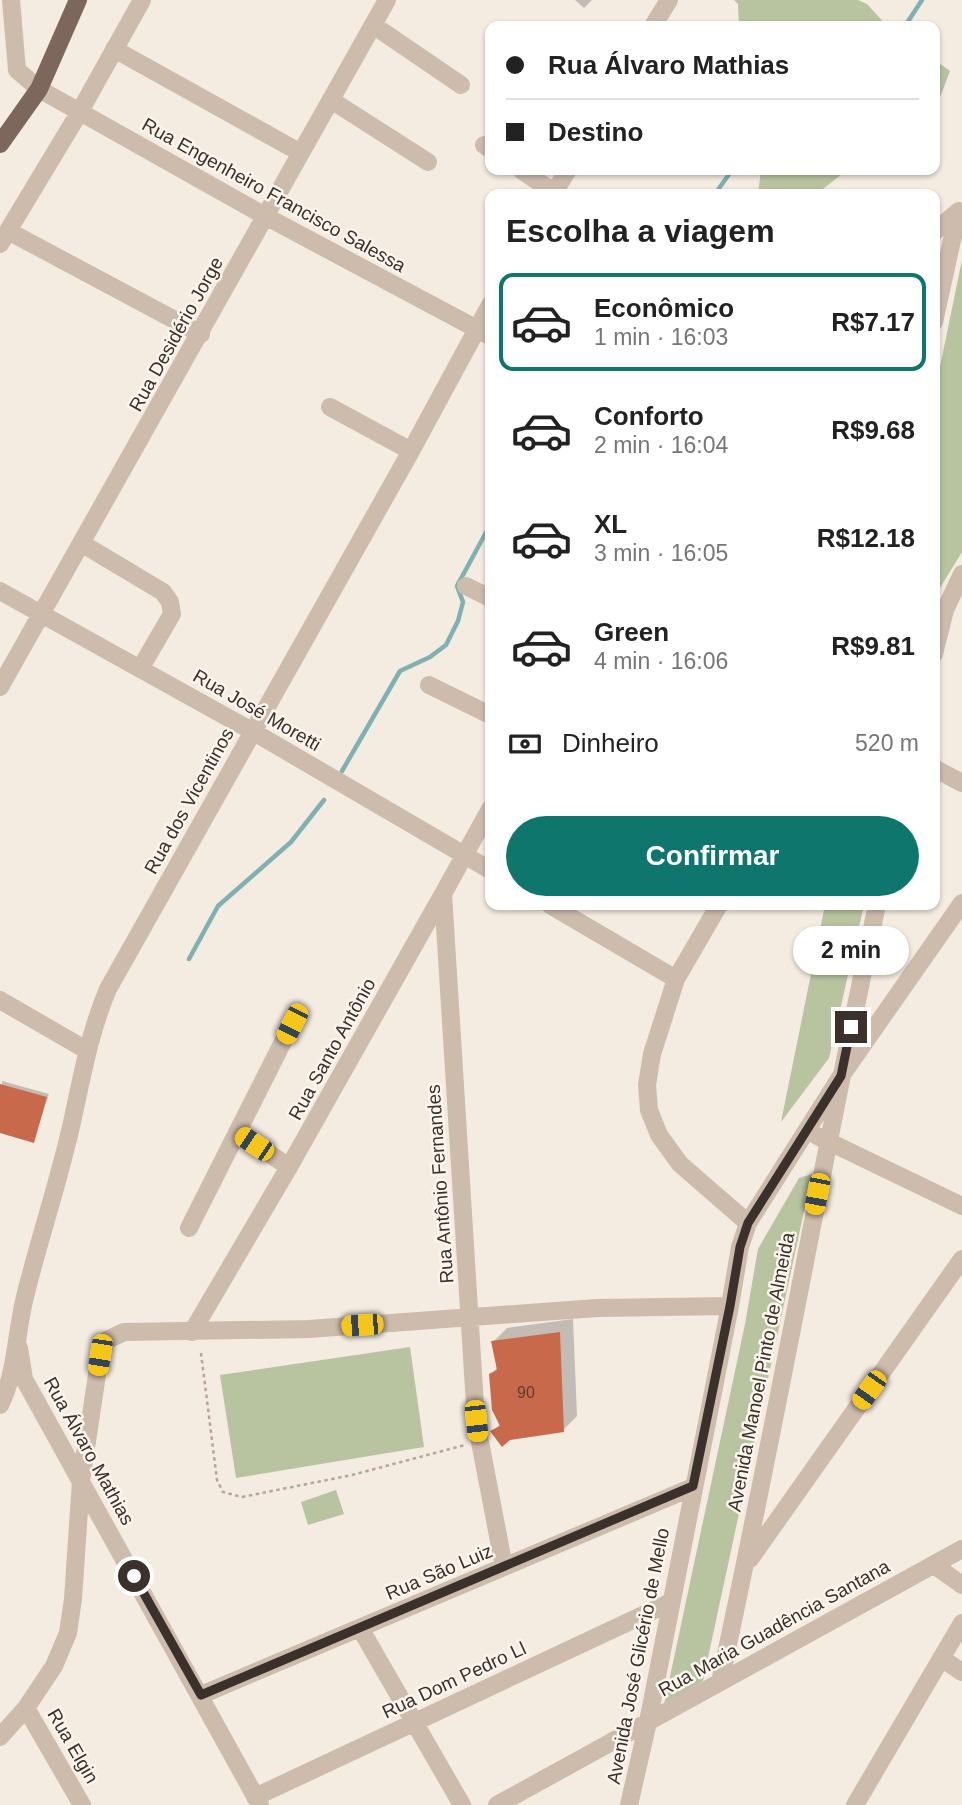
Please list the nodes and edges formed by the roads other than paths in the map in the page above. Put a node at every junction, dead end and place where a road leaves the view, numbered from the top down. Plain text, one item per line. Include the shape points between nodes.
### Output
1 (11, 0) edge
2 (78, 0) edge
3 (142, 0) edge
4 (387, 0) edge
5 (668, 0) edge
6 (656, 21) edge
7 (373, 24) junction
8 (114, 49) junction
9 (8, 72) edge
10 (461, 85) dead end
11 (39, 89) junction
12 (331, 100) junction
13 (79, 113) junction
14 (0, 144) edge
15 (301, 153) junction
16 (428, 162) dead end
17 (528, 175) edge
18 (548, 189) edge
19 (960, 209) edge
20 (265, 216) junction
21 (940, 227) edge
22 (4, 238) edge
23 (940, 296) edge
24 (483, 332) edge
25 (201, 334) junction
26 (330, 407) dead end
27 (411, 452) junction
28 (81, 543) junction
29 (962, 574) edge
30 (466, 586) dead end
31 (0, 591) edge
32 (485, 596) edge
33 (41, 614) junction
34 (940, 630) edge
35 (140, 669) junction
36 (429, 685) dead end
37 (0, 687) edge
38 (485, 713) edge
39 (252, 731) junction
40 (940, 771) edge
41 (962, 783) edge
42 (485, 818) edge
43 (464, 855) junction
44 (485, 867) edge
45 (443, 894) junction
46 (962, 903) edge
47 (559, 910) edge
48 (716, 910) edge
49 (876, 910) edge
50 (676, 979) junction
51 (0, 1000) edge
52 (292, 1024) dead end
53 (88, 1051) junction
54 (841, 1076) junction
55 (805, 1130) junction
56 (237, 1132) junction
57 (827, 1142) junction
58 (289, 1167) junction
59 (962, 1206) edge
60 (748, 1223) junction
61 (189, 1228) dead end
62 (962, 1259) edge
63 (730, 1306) junction
64 (469, 1317) junction
65 (192, 1332) junction
66 (17, 1333) junction
67 (0, 1343) edge
68 (0, 1405) edge
69 (81, 1481) junction
70 (693, 1486) junction
71 (962, 1549) edge
72 (933, 1564) junction
73 (745, 1565) junction
74 (504, 1567) junction
75 (962, 1585) edge
76 (671, 1602) junction
77 (962, 1623) edge
78 (360, 1628) junction
79 (941, 1658) junction
80 (962, 1672) edge
81 (720, 1682) junction
82 (201, 1695) junction
83 (26, 1708) junction
84 (648, 1721) junction
85 (415, 1722) junction
86 (0, 1737) edge
87 (258, 1801) edge
88 (82, 1805) edge
89 (462, 1805) edge
90 (497, 1805) edge
91 (629, 1805) edge
92 (855, 1805) edge

1 - 9 street
2 - 11 main road
3 - 8 street
4 - 7 street, Rua Desidério Jorge
5 - 6 street
7 - 10 street
7 - 12 street, Rua Desidério Jorge
8 - 13 street
8 - 15 street
9 - 11 street, Rua Engenheiro Francisco Salessa
11 - 13 street, Rua Engenheiro Francisco Salessa
11 - 14 main road
12 - 15 street, Rua Desidério Jorge
12 - 16 street
13 - 20 street, Rua Engenheiro Francisco Salessa
13 - 22 street
15 - 20 street, Rua Desidério Jorge
17 - 18 street
19 - 21 street
19 - 23 street
20 - 24 street, Rua Engenheiro Francisco Salessa
20 - 25 street, Rua Desidério Jorge
22 - 25 street
24 - 27 street, Rua dos Vicentinos
25 - 28 street, Rua Desidério Jorge
26 - 27 street
27 - 39 street, Rua dos Vicentinos
28 - 33 street, Rua Desidério Jorge
28 - 35 street via 163,592 170,601 172,614
29 - 34 street
30 - 32 street
31 - 33 street, Rua José Moretti
33 - 35 street, Rua José Moretti
33 - 37 street, Rua Desidério Jorge
35 - 39 street, Rua José Moretti
36 - 38 street
39 - 43 street, Rua José Moretti
39 - 53 street, Rua dos Vicentinos via 107,989
40 - 41 street
42 - 43 street
43 - 44 street, Rua José Moretti
43 - 45 street
45 - 58 street, Rua Santo Antônio
45 - 64 street, Rua Antônio Fernandes
46 - 54 street, Avenida José Glicério de Mello
47 - 50 street
48 - 50 street
49 - 54 street, Avenida Manoel Pinto de Almeida
50 - 60 street via 652,1054 649,1110 659,1135 680,1164
51 - 53 street
52 - 56 street
53 - 66 street, Rua dos Vicentinos
54 - 55 street, Avenida José Glicério de Mello
54 - 57 street, Avenida Manoel Pinto de Almeida
55 - 57 street
55 - 60 street, Avenida José Glicério de Mello
56 - 58 street
56 - 61 street
57 - 59 street
57 - 73 street, Avenida Manoel Pinto de Almeida
58 - 65 street, Rua Santo Antônio
60 - 63 street, Avenida José Glicério de Mello
62 - 73 street
63 - 64 street via 597,1308
63 - 70 street, Avenida José Glicério de Mello
64 - 65 street
64 - 74 street, Rua Antônio Fernandes via 478,1441
65 - 69 street via 124,1332 107,1340 100,1355
66 - 67 street
66 - 68 street, Rua dos Vicentinos via 8,1389
66 - 69 street, Rua Álvaro Mathias via 24,1378
69 - 82 street, Rua Álvaro Mathias
69 - 83 street via 68,1633 54,1666
70 - 74 street, Rua São Luiz
70 - 76 street, Avenida José Glicério de Mello
71 - 72 street, Rua Maria Guadência Santana
72 - 75 street
72 - 81 street, Rua Maria Guadência Santana
73 - 81 street, Avenida Manoel Pinto de Almeida
74 - 78 street, Rua São Luiz
76 - 84 street, Avenida José Glicério de Mello
76 - 85 street, Rua Dom Pedro Ll
77 - 79 street
78 - 82 street, Rua São Luiz
78 - 85 street
79 - 80 street
79 - 92 street
81 - 84 street, Rua Maria Guadência Santana
82 - 87 street, Rua Álvaro Mathias
83 - 86 street
83 - 88 street, Rua Elgin
84 - 90 street, Rua Maria Guadência Santana
84 - 91 street, Avenida José Glicério de Mello
85 - 87 street, Rua Dom Pedro Ll
85 - 89 street

